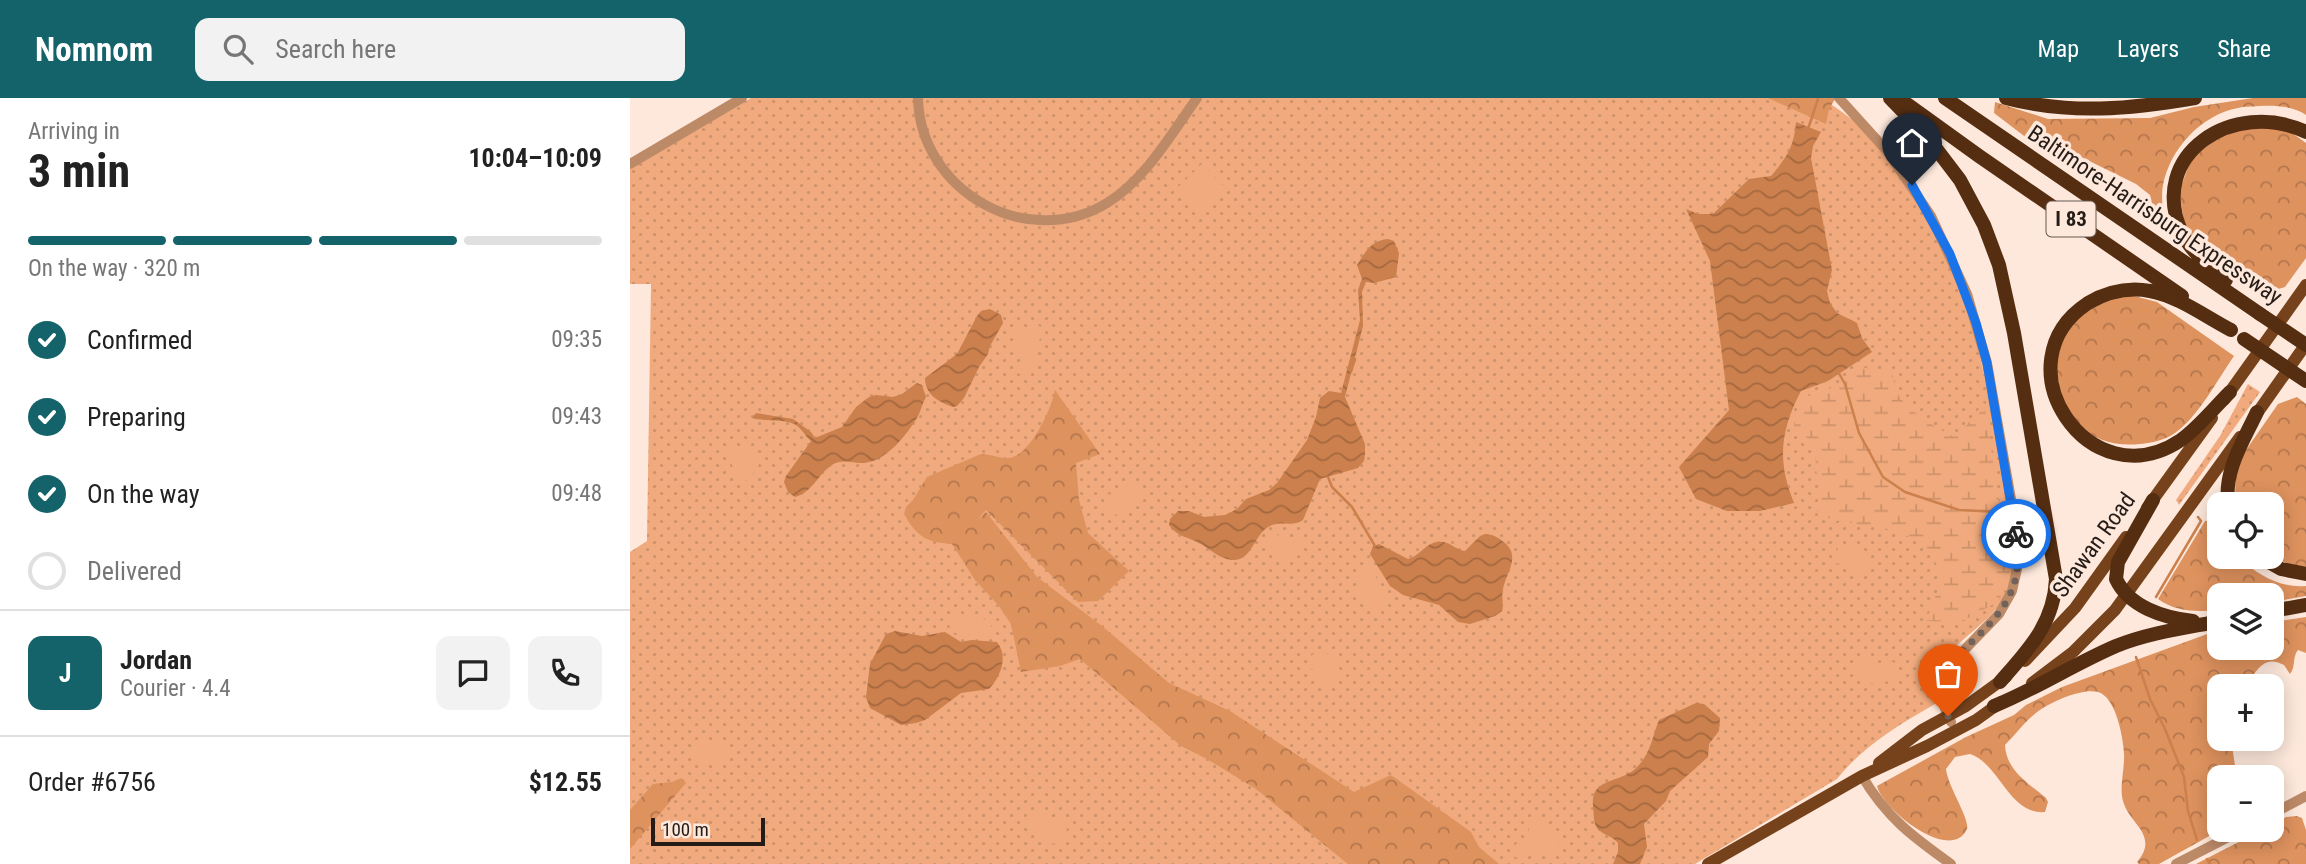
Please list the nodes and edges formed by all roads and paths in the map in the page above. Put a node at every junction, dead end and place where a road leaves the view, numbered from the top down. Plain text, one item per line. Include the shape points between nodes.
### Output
1 (742, 98) edge
2 (918, 98) edge
3 (1197, 98) edge
4 (1839, 98) edge
5 (1889, 98) edge
6 (1899, 98) edge
7 (1945, 98) edge
8 (2006, 98) edge
9 (2195, 98) edge
10 (2306, 132) edge
11 (630, 164) edge
12 (2062, 180) junction
13 (2226, 280) junction
14 (2306, 285) edge
15 (2263, 311) junction
16 (2231, 330) junction
17 (2306, 334) edge
18 (2306, 345) edge
19 (2306, 381) edge
20 (2230, 391) junction
21 (2258, 412) junction
22 (2228, 492) edge
23 (2153, 500) junction
24 (2281, 569) edge
25 (2306, 574) edge
26 (2127, 595) junction
27 (2306, 605) edge
28 (2284, 609) edge
29 (2207, 621) edge
30 (2207, 624) edge
31 (2000, 682) junction
32 (1994, 706) junction
33 (1950, 719) junction
34 (1913, 753) junction
35 (1862, 776) junction
36 (2306, 796) edge
37 (2284, 808) edge
38 (2219, 842) edge
39 (1708, 864) edge
40 (1951, 864) edge
41 (2176, 864) edge

1 - 11 street
2 - 3 street via 922,131 931,152 959,188 1011,216 1051,220 1089,212 1120,194
4 - 33 street via 1912,185 1941,235 1967,294 1987,363 2019,560 2012,591 1999,614 1942,673 1938,692
5 - 31 highway via 1942,154 1976,208 1999,265 2012,321 2056,594 2048,621
6 - 16 highway, I 83
7 - 12 highway, Baltimore-Harrisburg Expressway / I 83
8 - 9 highway via 2084,110
10 - 13 highway via 2274,118 2241,118 2209,131 2187,155 2175,195 2180,230 2195,252
12 - 13 highway
12 - 15 highway, Baltimore-Harrisburg Expressway / I 83
13 - 15 highway
14 - 20 main road, Shawan Road
15 - 17 highway
15 - 18 highway, Baltimore-Harrisburg Expressway / I 83, bridge
16 - 19 highway, I 83, bridge
16 - 20 highway via 2160,293 2114,292 2094,300 2069,321 2057,342 2051,373 2057,406 2076,432 2105,450 2129,455 2151,453 2179,441
18 - 21 main road, Shawan Road
20 - 23 main road, Shawan Road
21 - 22 highway via 2231,468
21 - 26 main road, Shawan Road
23 - 26 highway via 2118,562 2118,584
23 - 31 main road, Shawan Road via 2075,608
24 - 25 highway
26 - 29 highway via 2168,617
26 - 32 main road, Shawan Road via 2073,652
27 - 28 highway
30 - 32 highway via 2125,643
31 - 33 main road, Shawan Road
32 - 33 main road, Shawan Road
32 - 34 main road, Shawan Road
33 - 34 main road, Shawan Road
33 - 35 main road, Shawan Road via 1922,730
34 - 35 main road, Shawan Road
35 - 39 main road, Shawan Road
35 - 40 street via 1894,820
36 - 37 street
38 - 41 street

